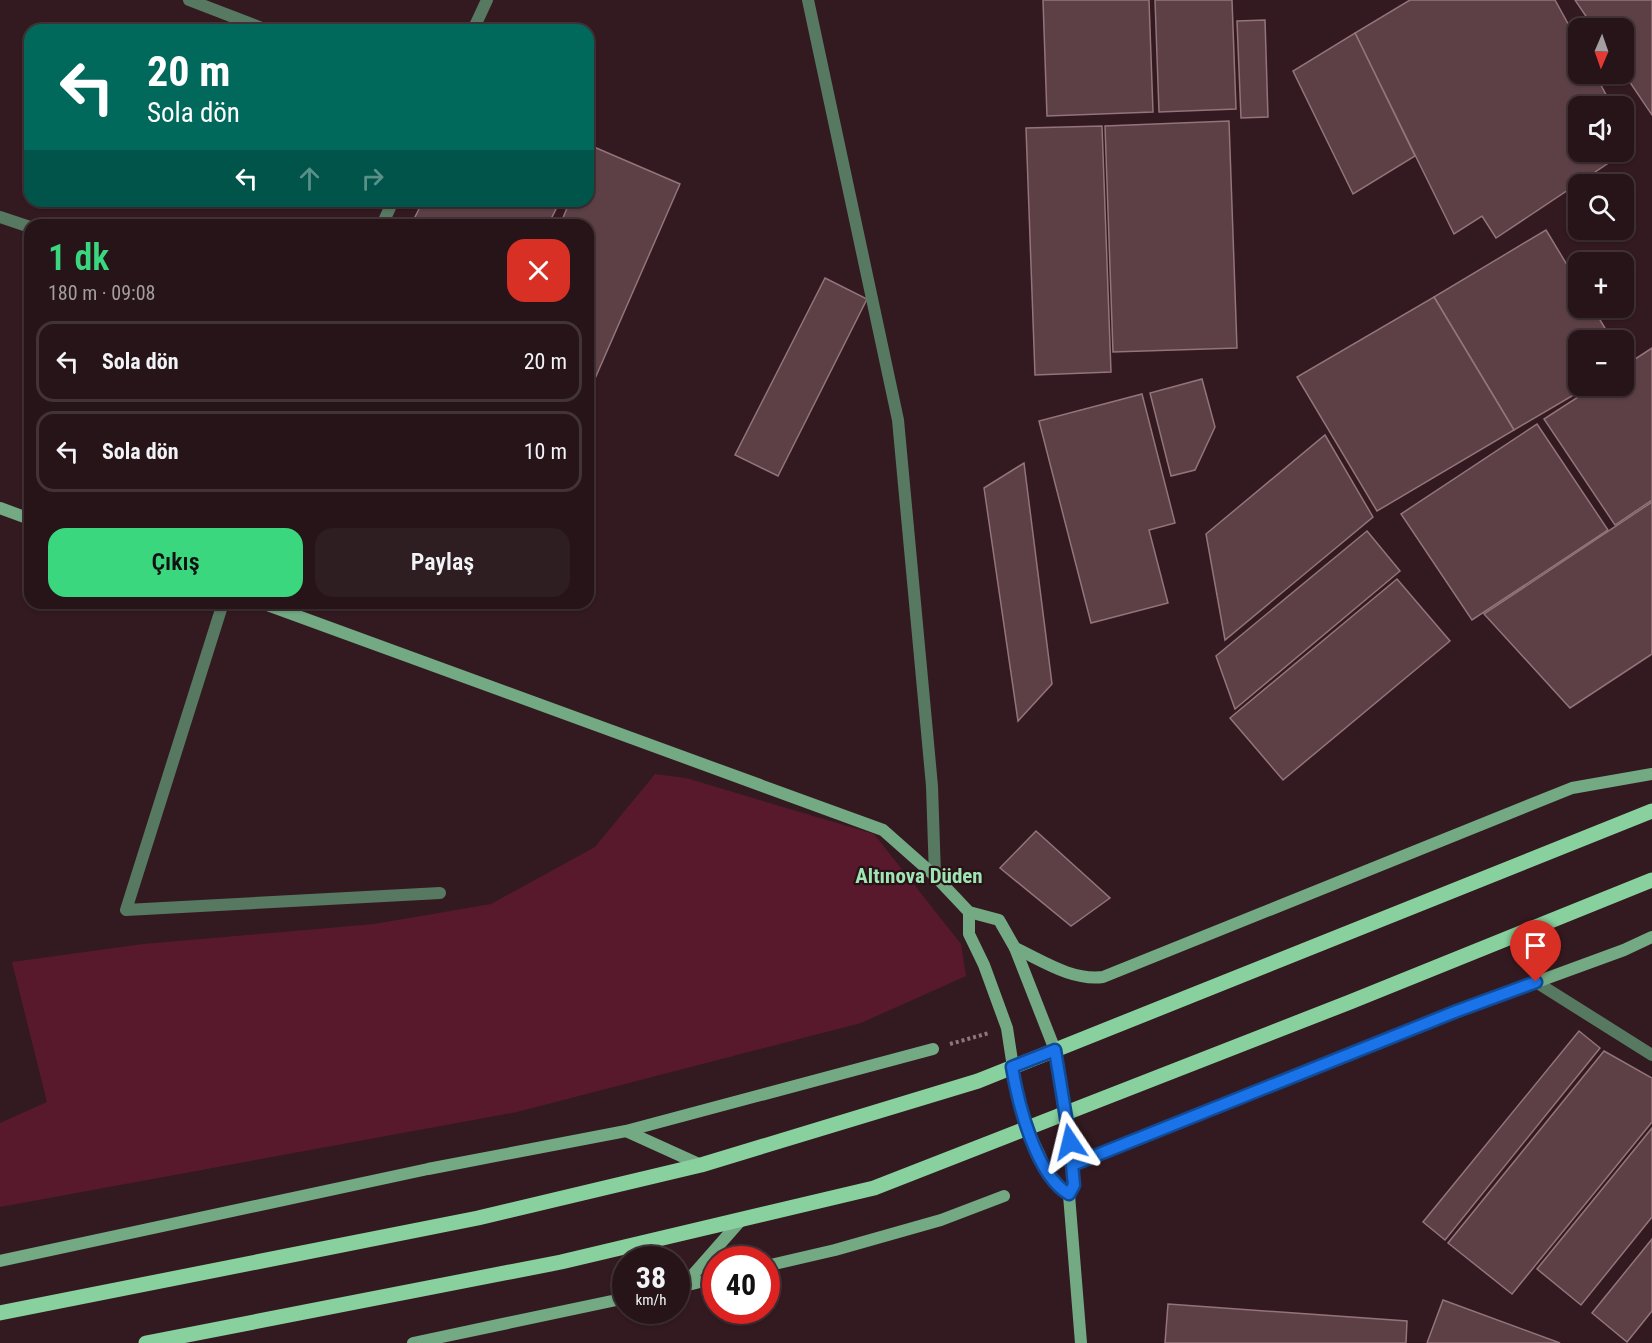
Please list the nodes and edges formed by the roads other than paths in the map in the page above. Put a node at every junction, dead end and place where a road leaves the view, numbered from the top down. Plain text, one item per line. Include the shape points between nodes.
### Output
1 (189, 0) edge
2 (487, 0) edge
3 (808, 0) edge
4 (251, 24) edge
5 (476, 24) edge
6 (0, 217) edge
7 (24, 225) edge
8 (0, 508) edge
9 (24, 517) edge
10 (222, 609) edge
11 (278, 609) edge
12 (1652, 774) edge
13 (1652, 811) edge
14 (935, 876) junction
15 (1652, 880) edge
16 (440, 893) dead end
17 (969, 912) junction
18 (1652, 938) edge
19 (1015, 948) junction
20 (1536, 982) junction
21 (933, 1049) road end
22 (1055, 1050) junction
23 (1652, 1055) edge
24 (1012, 1067) junction
25 (1064, 1113) junction
26 (1027, 1128) junction
27 (626, 1131) junction
28 (701, 1165) junction
29 (1072, 1165) junction
30 (1069, 1194) junction
31 (1004, 1196) dead end
32 (742, 1219) junction
33 (0, 1261) edge
34 (780, 1263) edge
35 (690, 1275) edge
36 (612, 1301) edge
37 (0, 1313) edge
38 (146, 1343) edge
39 (413, 1343) edge
40 (1081, 1343) edge

1 - 4 street
2 - 5 street
3 - 14 street via 898,420 932,786
6 - 7 street
8 - 9 street
10 - 16 street via 126,910
11 - 14 street via 883,830
12 - 19 street via 1572,788 1103,977 1072,975
13 - 22 main road
14 - 17 street
15 - 25 main road
17 - 19 street via 999,920
17 - 24 street via 969,934 1007,1028
18 - 20 street
19 - 22 street
20 - 23 street
20 - 29 street
21 - 27 street
22 - 24 main road
22 - 25 street
24 - 26 street
24 - 28 main road via 978,1081
25 - 26 main road
25 - 29 street
26 - 30 street via 1047,1171 1060,1189
26 - 32 main road via 874,1188
27 - 28 street
27 - 33 street via 428,1169
28 - 37 main road via 478,1218
29 - 30 street via 1074,1185
30 - 40 street
31 - 34 street via 941,1220
32 - 35 street
32 - 38 main road via 561,1262
36 - 39 street

